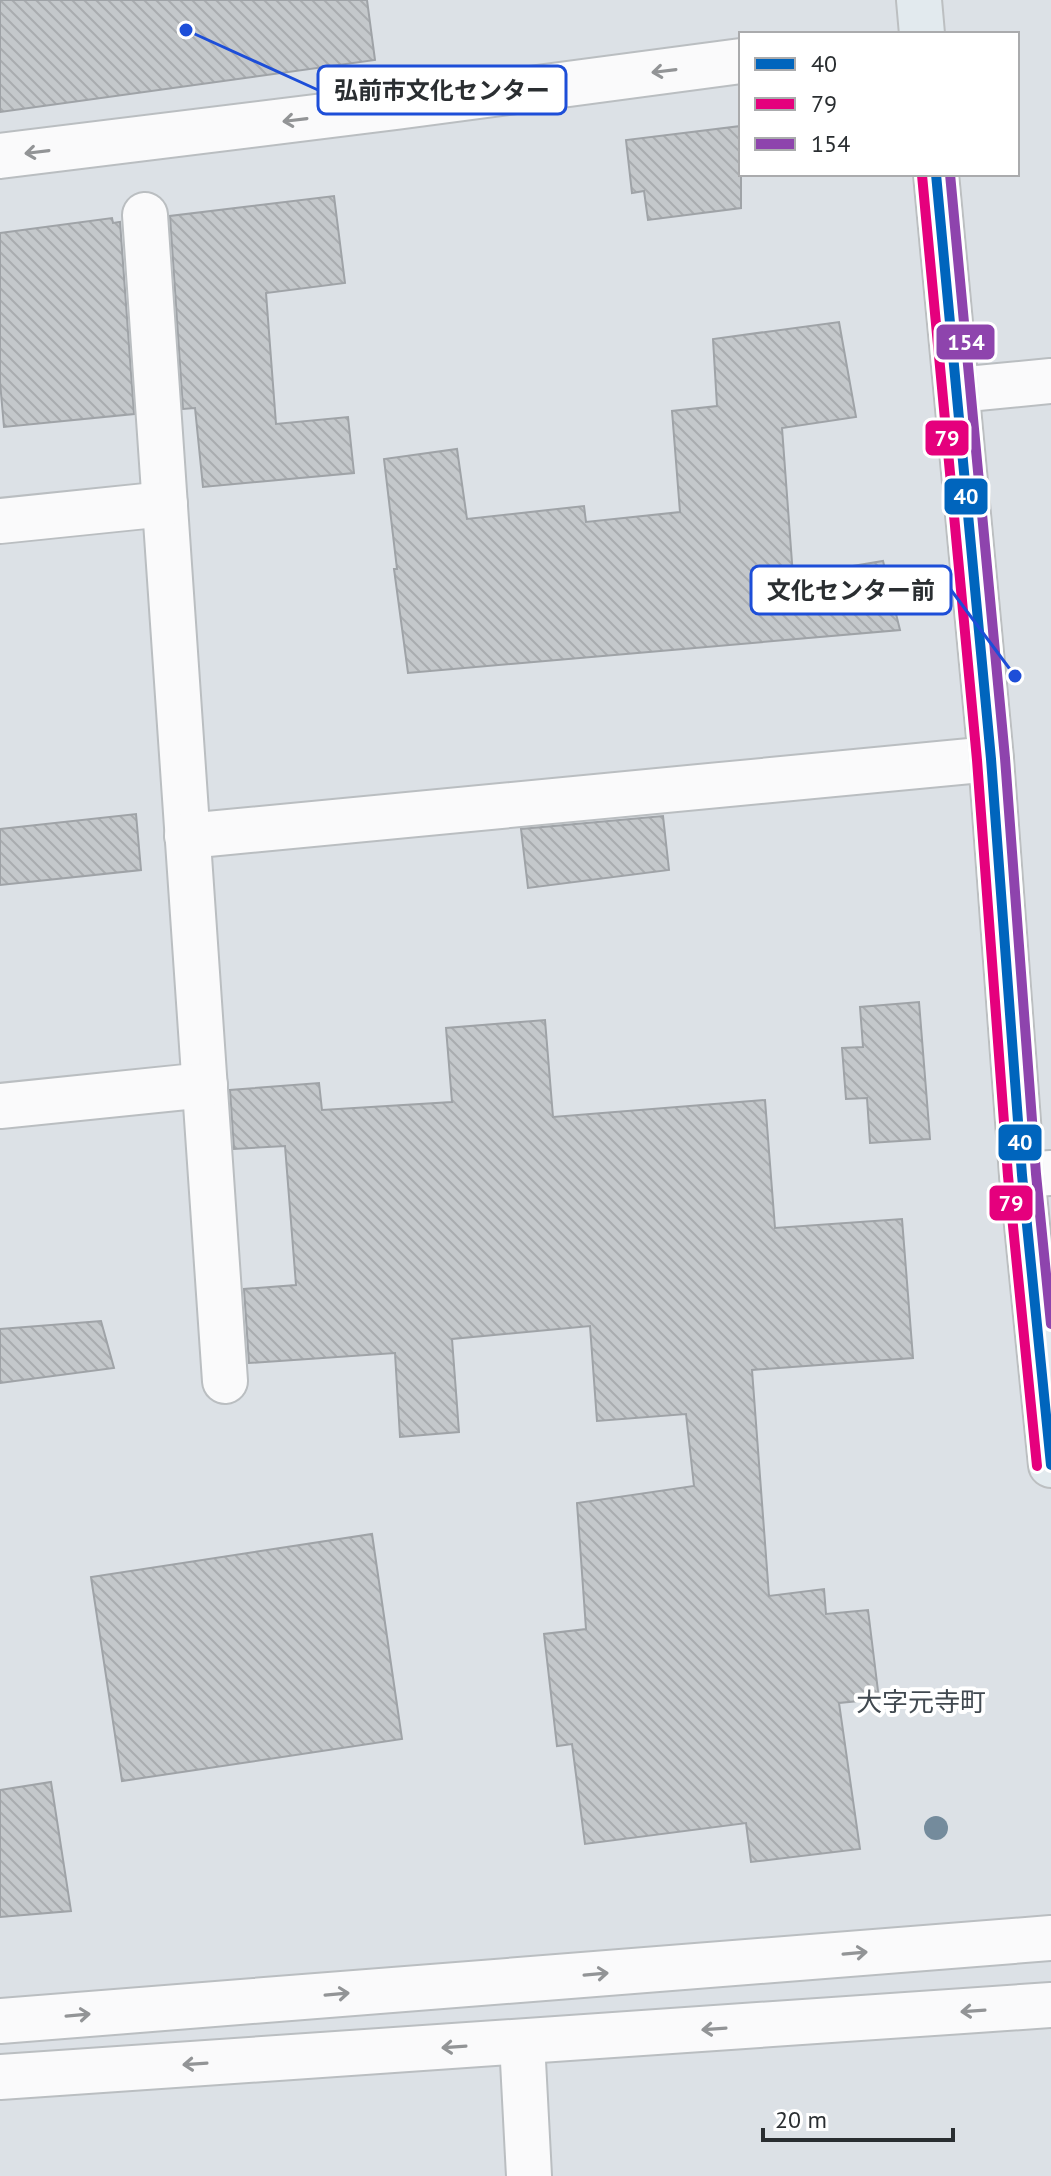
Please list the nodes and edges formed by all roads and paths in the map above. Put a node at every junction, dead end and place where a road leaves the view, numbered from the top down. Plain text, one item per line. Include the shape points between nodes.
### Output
1 (919, 0) edge
2 (922, 32) edge
3 (739, 61) edge
4 (0, 156) edge
5 (936, 176) edge
6 (145, 215) dead end
7 (1051, 381) edge
8 (957, 390) junction
9 (165, 504) junction
10 (0, 521) edge
11 (991, 759) junction
12 (187, 836) junction
13 (205, 1085) junction
14 (0, 1106) edge
15 (1036, 1174) edge
16 (225, 1381) dead end
17 (1051, 1465) edge
18 (1051, 1938) edge
19 (1051, 2005) edge
20 (0, 2021) edge
21 (522, 2042) junction
22 (0, 2077) edge
23 (529, 2176) edge

1 - 2 main road
3 -> 4 street
5 - 8 main road
6 - 9 street
7 - 8 street
8 - 11 main road
9 - 10 street
9 - 12 street
11 - 12 street
11 - 15 main road
12 - 13 street
13 - 14 street
13 - 16 street
15 - 17 main road
20 -> 18 street
19 -> 21 street
21 -> 22 street
21 - 23 street

